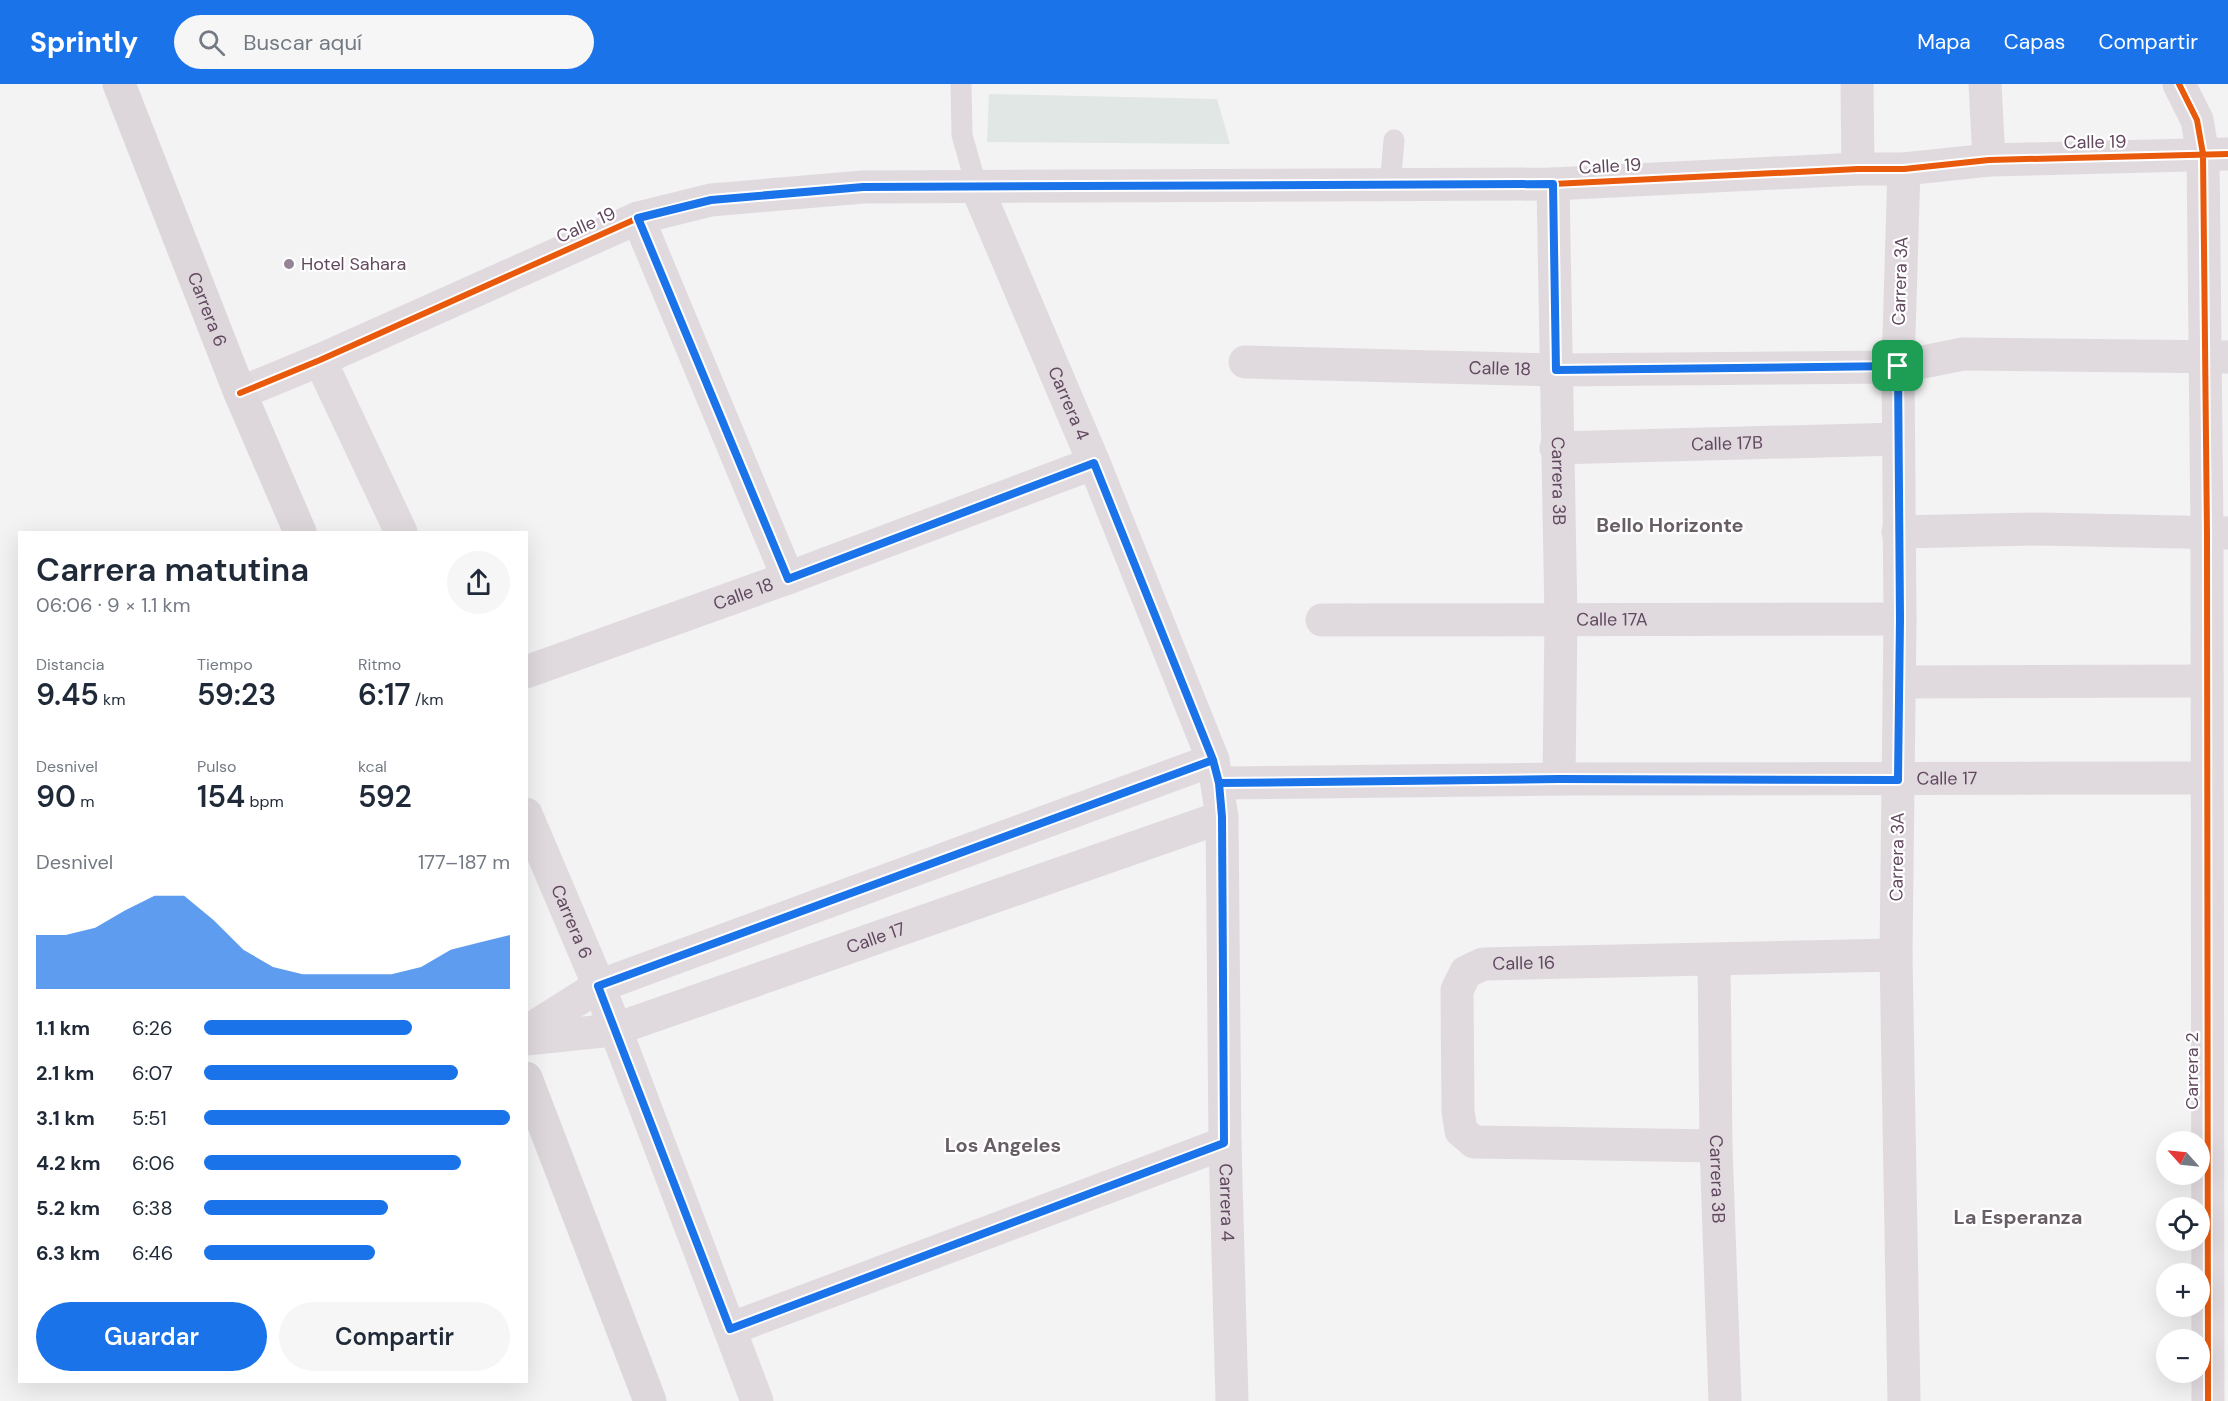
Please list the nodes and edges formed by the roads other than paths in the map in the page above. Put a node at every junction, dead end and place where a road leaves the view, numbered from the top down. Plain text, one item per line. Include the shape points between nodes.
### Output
1 (119, 84) edge
2 (961, 84) edge
3 (1857, 84) edge
4 (1985, 84) edge
5 (2179, 84) edge
6 (1394, 140) dead end
7 (2216, 154) edge
8 (1989, 160) junction
9 (1858, 169) junction
10 (1904, 169) junction
11 (1553, 184) junction
12 (1390, 186) junction
13 (977, 188) junction
14 (638, 218) junction
15 (2217, 357) edge
16 (320, 360) junction
17 (1245, 362) dead end
18 (1898, 366) junction
19 (1556, 370) junction
20 (240, 393) junction
21 (1898, 439) junction
22 (1556, 448) junction
23 (1094, 463) junction
24 (300, 531) edge
25 (400, 531) edge
26 (1898, 532) junction
27 (2218, 533) edge
28 (788, 579) junction
29 (1900, 619) junction
30 (1322, 620) dead end
31 (1561, 620) junction
32 (528, 671) edge
33 (2207, 681) junction
34 (1899, 682) junction
35 (1216, 772) junction
36 (2206, 778) junction
37 (1559, 779) junction
38 (1898, 780) junction
39 (1222, 817) junction
40 (528, 819) edge
41 (1896, 955) junction
42 (1714, 958) junction
43 (598, 986) junction
44 (613, 1030) junction
45 (528, 1031) edge
46 (528, 1039) edge
47 (528, 1083) edge
48 (1224, 1143) junction
49 (1716, 1146) junction
50 (730, 1329) junction
51 (650, 1401) edge
52 (758, 1401) edge
53 (1232, 1401) edge
54 (1725, 1401) edge
55 (1904, 1401) edge
56 (2208, 1401) edge

1 - 20 street, Carrera 6
2 - 13 lane via 962,135
3 - 9 street
4 - 8 street
5 - 7 street, Carrera 2
6 - 12 lane
7 - 8 street, Calle 19
7 - 15 street, Carrera 2
8 - 10 street, Calle 19
9 - 10 street, Calle 19
9 - 11 street, Calle 19
10 - 18 street, Carrera 3A
11 - 12 street, Calle 19
11 - 19 street, Carrera 3B
12 - 13 street, Calle 19
13 - 14 street, Calle 19 via 863,187 723,199
13 - 23 street, Carrera 4
14 - 16 street, Calle 19
14 - 28 street
15 - 18 street, Calle 18 via 1963,354
15 - 27 street, Carrera 2
16 - 20 street, Calle 19
16 - 25 street
17 - 19 street, Calle 18
18 - 19 street, Calle 18
18 - 21 street, Carrera 3A
19 - 22 street, Carrera 3B
20 - 24 street, Carrera 6
21 - 22 street, Calle 17B
21 - 26 street, Carrera 3A
22 - 31 street, Carrera 3B
23 - 28 street, Calle 18
23 - 35 street, Carrera 4
26 - 27 street via 2039,529
26 - 29 street, Carrera 3A
27 - 33 street, Carrera 2
28 - 32 street, Calle 18
29 - 31 street, Calle 17A
29 - 34 street, Carrera 3A
30 - 31 street, Calle 17A
31 - 37 street, Carrera 3B
33 - 34 street
33 - 36 street, Carrera 2
34 - 38 street, Carrera 3A
35 - 37 street, Calle 17
35 - 39 street, Carrera 4
35 - 43 street, Calle 17
36 - 38 street, Calle 17
36 - 56 street, Carrera 2
37 - 38 street, Calle 17
38 - 41 street, Carrera 3A
39 - 44 street, Calle 17
39 - 48 street, Carrera 4
40 - 43 street, Carrera 6
41 - 42 street, Calle 16
41 - 55 street, Carrera 3A
42 - 49 street, Carrera 3B
42 - 49 street, Calle 16 via 1482,964 1466,972 1457,990 1458,1111 1461,1131 1474,1142
43 - 44 street, Carrera 6
43 - 45 street, Calle 17
44 - 46 street, Calle 17
44 - 50 street, Carrera 6
47 - 51 street
48 - 50 street
48 - 53 street, Carrera 4
49 - 54 street, Carrera 3B
50 - 52 street, Carrera 6

